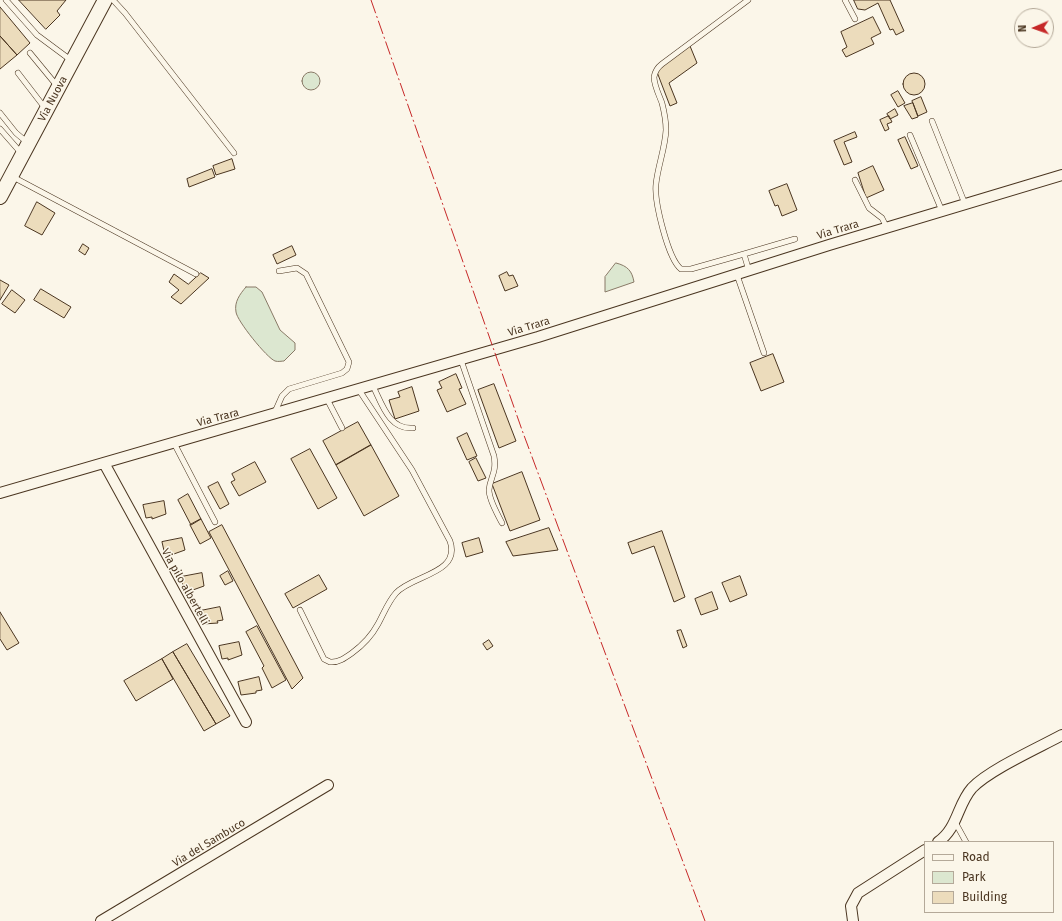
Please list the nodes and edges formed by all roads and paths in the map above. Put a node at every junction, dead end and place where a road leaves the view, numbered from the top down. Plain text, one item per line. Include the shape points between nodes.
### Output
1 (6, 0) edge
2 (105, 0) edge
3 (113, 0) edge
4 (748, 0) edge
5 (845, 0) edge
6 (855, 19) dead end
7 (30, 53) dead end
8 (73, 61) junction
9 (18, 73) dead end
10 (58, 88) junction
11 (47, 110) junction
12 (0, 113) edge
13 (932, 121) dead end
14 (0, 129) edge
15 (910, 135) dead end
16 (26, 149) junction
17 (234, 153) dead end
18 (1062, 175) edge
19 (12, 176) junction
20 (855, 180) dead end
21 (0, 197) edge
22 (965, 204) junction
23 (942, 211) junction
24 (887, 228) junction
25 (795, 239) dead end
26 (744, 254) junction
27 (279, 271) dead end
28 (749, 271) junction
29 (196, 274) dead end
30 (737, 275) junction
31 (764, 352) dead end
32 (461, 360) junction
33 (373, 386) junction
34 (359, 390) junction
35 (327, 399) junction
36 (273, 415) junction
37 (342, 428) dead end
38 (413, 428) dead end
39 (174, 443) junction
40 (104, 463) junction
41 (0, 493) edge
42 (215, 522) dead end
43 (502, 523) dead end
44 (300, 610) dead end
45 (246, 722) dead end
46 (1062, 735) edge
47 (328, 785) dead end
48 (955, 822) junction
49 (939, 841) edge
50 (965, 841) edge
51 (924, 851) edge
52 (101, 921) edge
53 (853, 921) edge

1 - 8 lane via 37,35
2 - 8 main road, Via Nuova
3 - 17 lane
4 - 26 lane via 667,59 657,68 654,78 666,125 656,197 676,264 681,269 691,269
5 - 6 lane
7 - 10 lane
8 - 10 main road, Via Nuova
9 - 11 lane
10 - 11 main road, Via Nuova
11 - 16 main road, Via Nuova
12 - 16 lane
13 - 22 lane
14 - 16 lane
15 - 23 lane
16 - 19 main road, Via Nuova
18 - 22 street, Via Trara
19 - 21 main road, Via Nuova
19 - 29 lane
20 - 24 lane via 871,210 882,218
22 - 23 street, Via Trara
23 - 24 street, Via Trara
24 - 28 street, Via Trara
25 - 26 lane
26 - 28 lane
27 - 36 lane via 297,268 306,274 349,362 347,369 342,373 285,392
28 - 30 street, Via Trara
30 - 31 lane
30 - 32 street, Via Trara
32 - 33 street, Via Trara
32 - 43 lane via 494,456 495,472 489,493
33 - 34 street, Via Trara
33 - 38 lane via 391,420 402,428
34 - 35 street, Via Trara
34 - 44 lane via 422,486 450,541 450,558 443,567 400,589 388,604 371,636 340,661 330,662 324,659
35 - 36 street, Via Trara
35 - 37 lane
36 - 39 street, Via Trara
39 - 40 street, Via Trara
39 - 42 lane
40 - 41 street, Via Trara
40 - 45 street, Via pilo albertelli
46 - 48 street via 981,780 968,793
47 - 52 street, Via del Sambuco
48 - 49 street via 947,835
48 - 50 lane
51 - 53 street via 858,893 851,906

